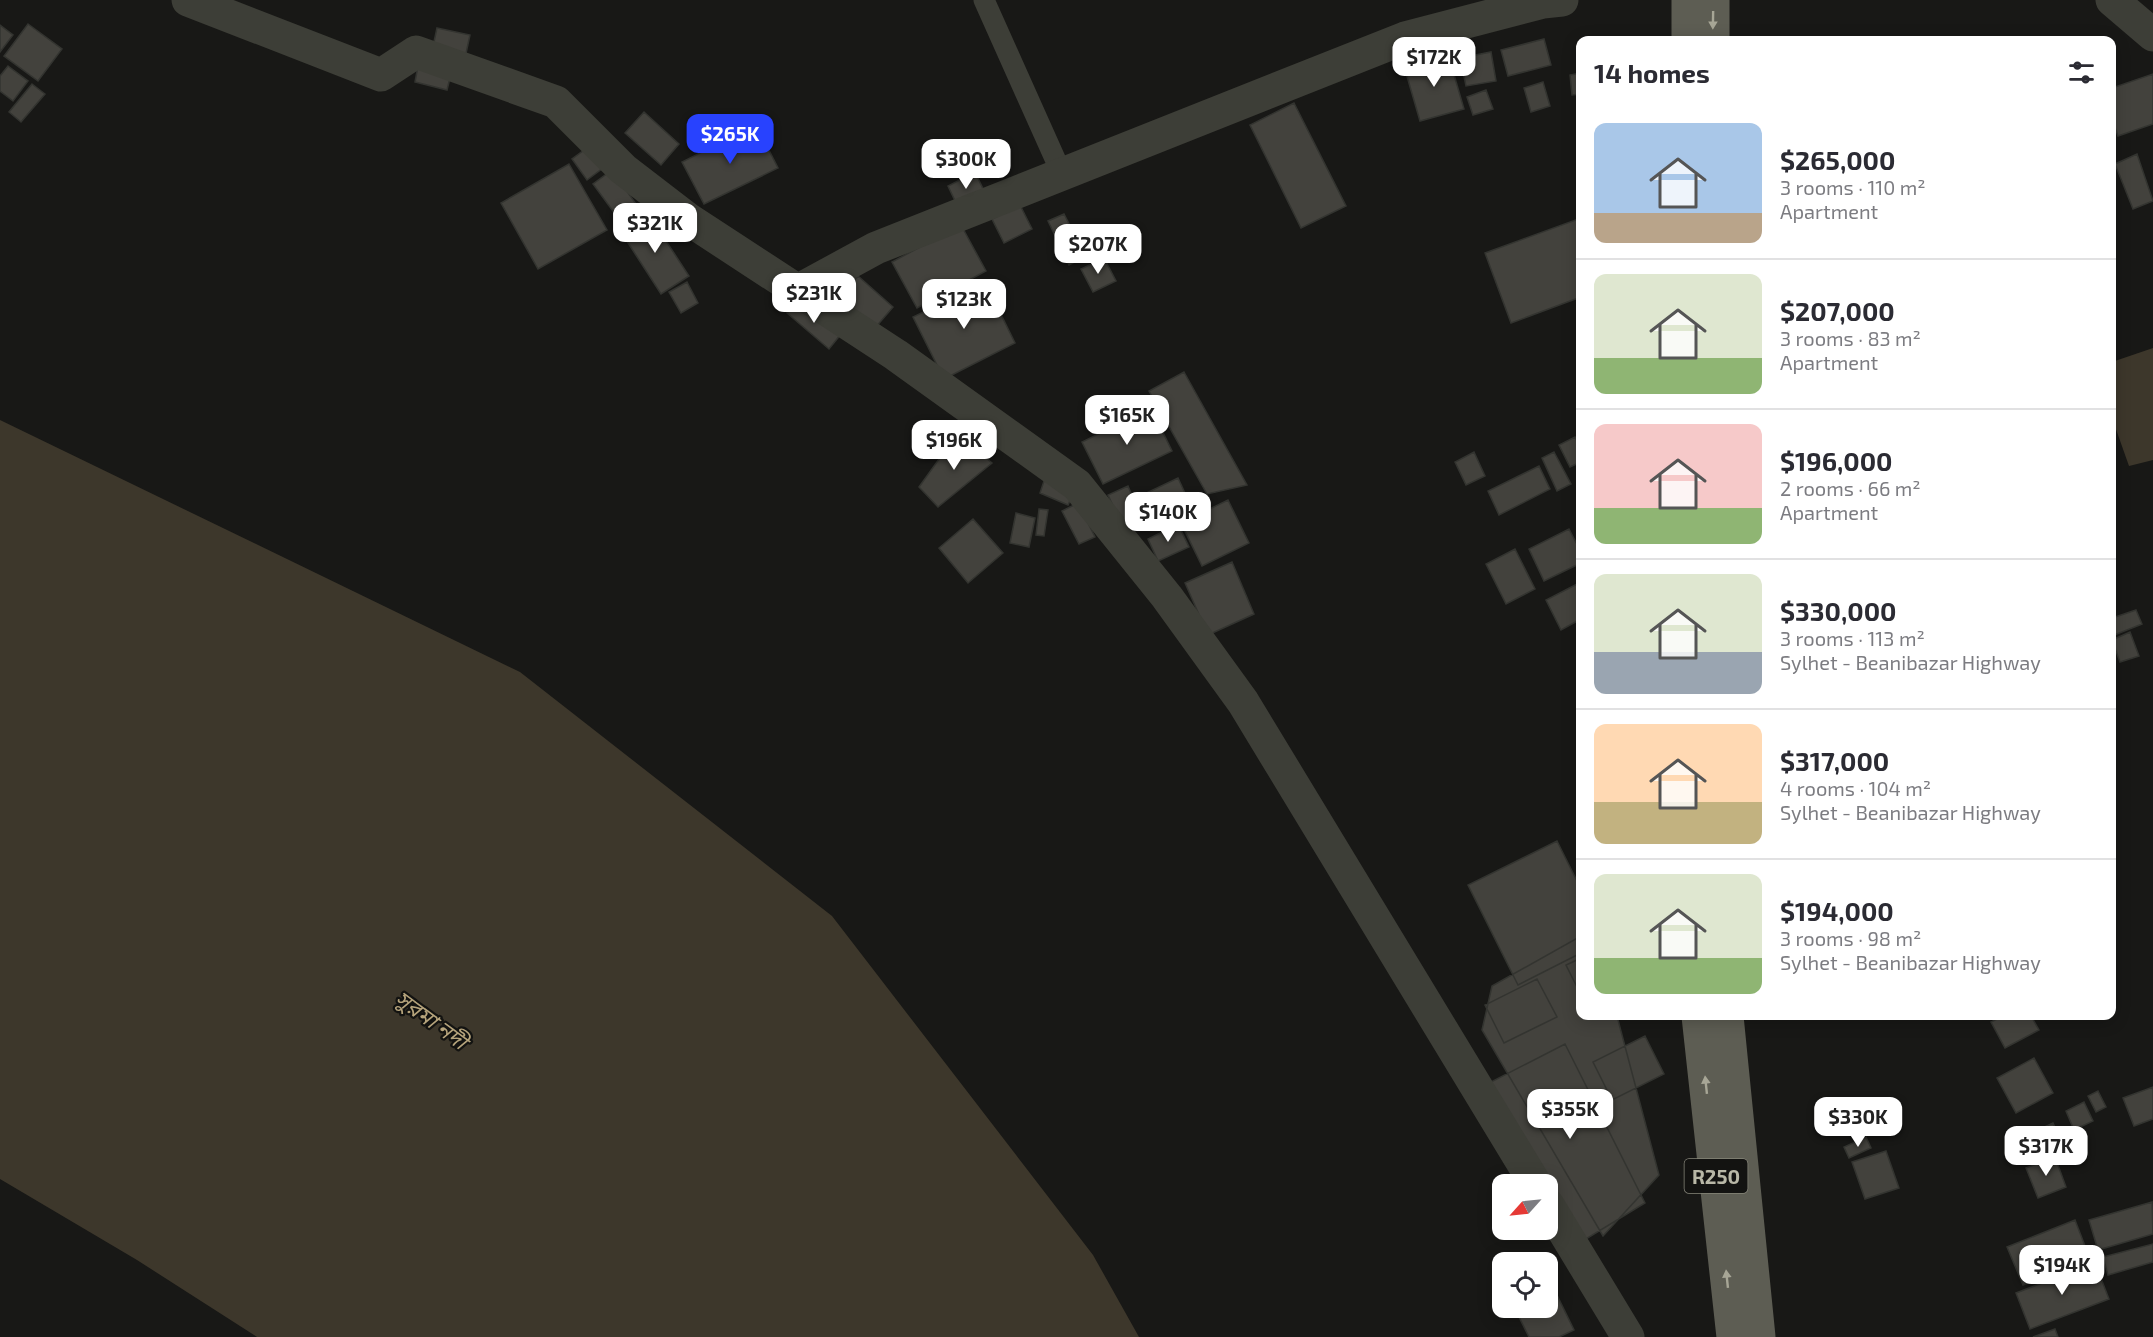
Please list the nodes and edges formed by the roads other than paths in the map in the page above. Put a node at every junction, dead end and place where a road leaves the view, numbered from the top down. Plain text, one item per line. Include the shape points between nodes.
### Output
1 (188, 0) edge
2 (984, 0) edge
3 (1562, 0) edge
4 (1688, 0) edge
5 (1713, 0) edge
6 (2112, 0) edge
7 (2153, 35) edge
8 (1688, 36) edge
9 (1713, 36) edge
10 (1061, 172) junction
11 (797, 291) junction
12 (1698, 1020) edge
13 (1727, 1020) edge
14 (1529, 1174) edge
15 (1558, 1222) edge
16 (1628, 1337) edge
17 (1733, 1337) edge
18 (1759, 1337) edge

1 - 11 street via 381,75 416,52 556,102 623,169 688,219
2 - 10 lane
3 - 10 street via 1405,38
4 - 8 main road
5 -> 9 main road
6 - 7 street
10 - 11 street via 876,248
11 - 14 street via 896,355 1077,485 1167,597 1243,702
17 -> 12 main road, R250
13 - 18 main road, R250
15 - 16 street

